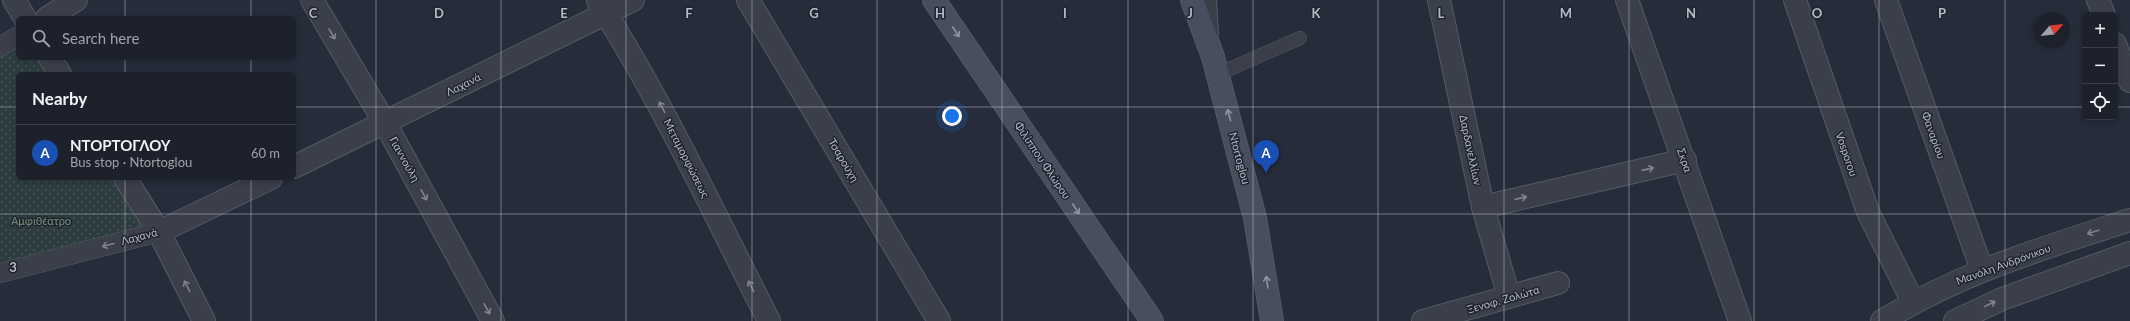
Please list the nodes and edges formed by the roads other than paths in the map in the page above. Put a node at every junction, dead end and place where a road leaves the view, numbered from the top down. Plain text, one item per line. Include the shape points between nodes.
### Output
1 (14, 0) edge
2 (76, 0) edge
3 (312, 0) edge
4 (633, 0) edge
5 (748, 0) edge
6 (934, 0) edge
7 (1192, 0) edge
8 (1205, 0) edge
9 (1439, 0) edge
10 (1627, 0) edge
11 (1795, 0) edge
12 (1886, 0) edge
13 (2098, 0) edge
14 (601, 6) edge
15 (2103, 12) edge
16 (24, 16) edge
17 (51, 16) edge
18 (16, 37) edge
19 (1300, 38) dead end
20 (1208, 43) junction
21 (0, 47) edge
22 (2117, 48) edge
23 (51, 60) edge
24 (59, 72) edge
25 (1218, 74) junction
26 (2130, 81) edge
27 (385, 123) junction
28 (1685, 160) junction
29 (296, 166) edge
30 (127, 180) edge
31 (266, 180) edge
32 (1483, 207) junction
33 (2130, 220) edge
34 (159, 232) junction
35 (2130, 253) edge
36 (1982, 270) junction
37 (0, 273) edge
38 (1558, 283) dead end
39 (1509, 297) junction
40 (1913, 302) junction
41 (204, 321) edge
42 (493, 321) edge
43 (769, 321) edge
44 (939, 321) edge
45 (1152, 321) edge
46 (1272, 321) edge
47 (1423, 321) edge
48 (1740, 321) edge
49 (1882, 321) edge
50 (1955, 321) edge

1 - 16 street
2 - 17 street
3 -> 27 street, Γιαννούλη
4 - 14 street, Λαχανά
5 - 44 street, Τσαρούχη
6 -> 45 main road, Φιλίππου Φλώρου
7 - 20 main road, Ntortoglou
8 - 20 street
9 - 32 street, Δαρδανελλίων
10 - 28 street, Σκρα
11 - 40 street, Vosporou via 1868,212
12 - 36 street, Φαναρίου
13 - 15 street
14 - 27 street, Λαχανά
43 -> 14 street, Μεταμορφώσεως via 657,99
18 - 21 street
19 - 25 lane
20 - 25 main road, Ntortoglou
22 - 26 street
23 - 24 street
46 -> 25 main road, Ntortoglou via 1255,218
27 - 29 street, Λαχανά
27 -> 42 street, Γιαννούλη
32 -> 28 street
28 - 48 street, Σκρα
30 - 34 street
31 - 34 street, Λαχανά
32 - 39 street, Δαρδανελλίων
33 -> 36 street, Μανόλη Ανδρόνικου
34 -> 37 street, Λαχανά
41 -> 34 street
50 -> 35 street via 2002,299
36 - 40 street, Μανόλη Ανδρόνικου
38 - 39 street, Ξενοφ. Ζολώτα
39 - 47 street, Ξενοφ. Ζολώτα
40 - 49 street, Μανόλη Ανδρόνικου

